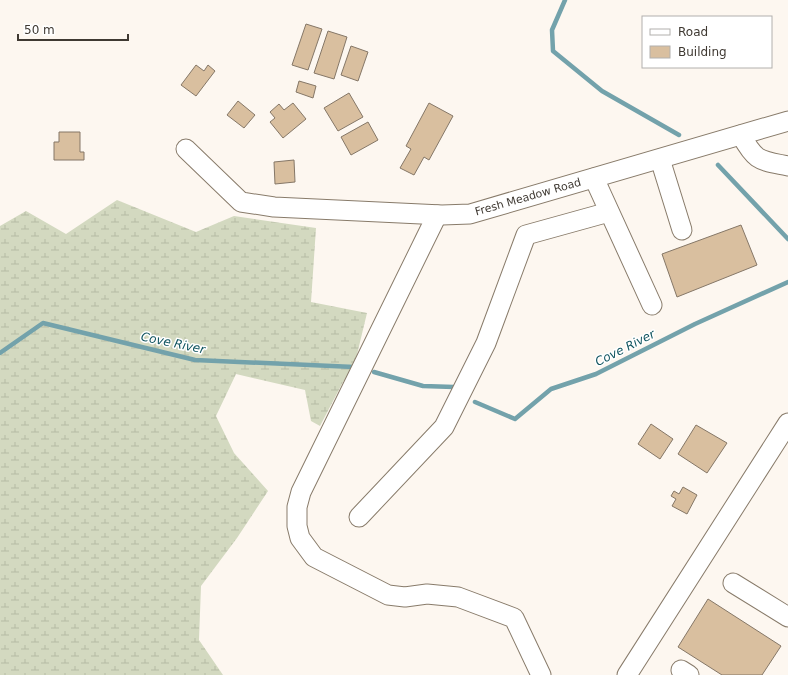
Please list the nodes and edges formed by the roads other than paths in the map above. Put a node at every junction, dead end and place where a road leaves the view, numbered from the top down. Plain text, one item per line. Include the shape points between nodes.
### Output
1 (788, 121) edge
2 (741, 135) junction
3 (186, 149) dead end
4 (660, 159) junction
5 (788, 166) edge
6 (594, 178) junction
7 (609, 212) junction
8 (437, 215) junction
9 (682, 230) dead end
10 (652, 304) dead end
11 (788, 423) edge
12 (359, 517) dead end
13 (733, 583) dead end
14 (788, 617) edge
15 (541, 675) edge
16 (627, 675) edge

1 - 2 street, Fresh Meadow Road
2 - 4 street, Fresh Meadow Road
2 - 5 street via 752,154 761,161
3 - 8 street, Fresh Meadow Road via 241,202 274,207
4 - 6 street, Fresh Meadow Road
4 - 9 street
6 - 7 street
6 - 8 street, Fresh Meadow Road via 470,214
7 - 10 street
7 - 12 street via 526,235 486,343 444,427
8 - 15 street via 301,492 297,507 297,526 300,538 314,557 388,595 405,597 427,594 458,597 514,618
11 - 16 street
13 - 14 street

